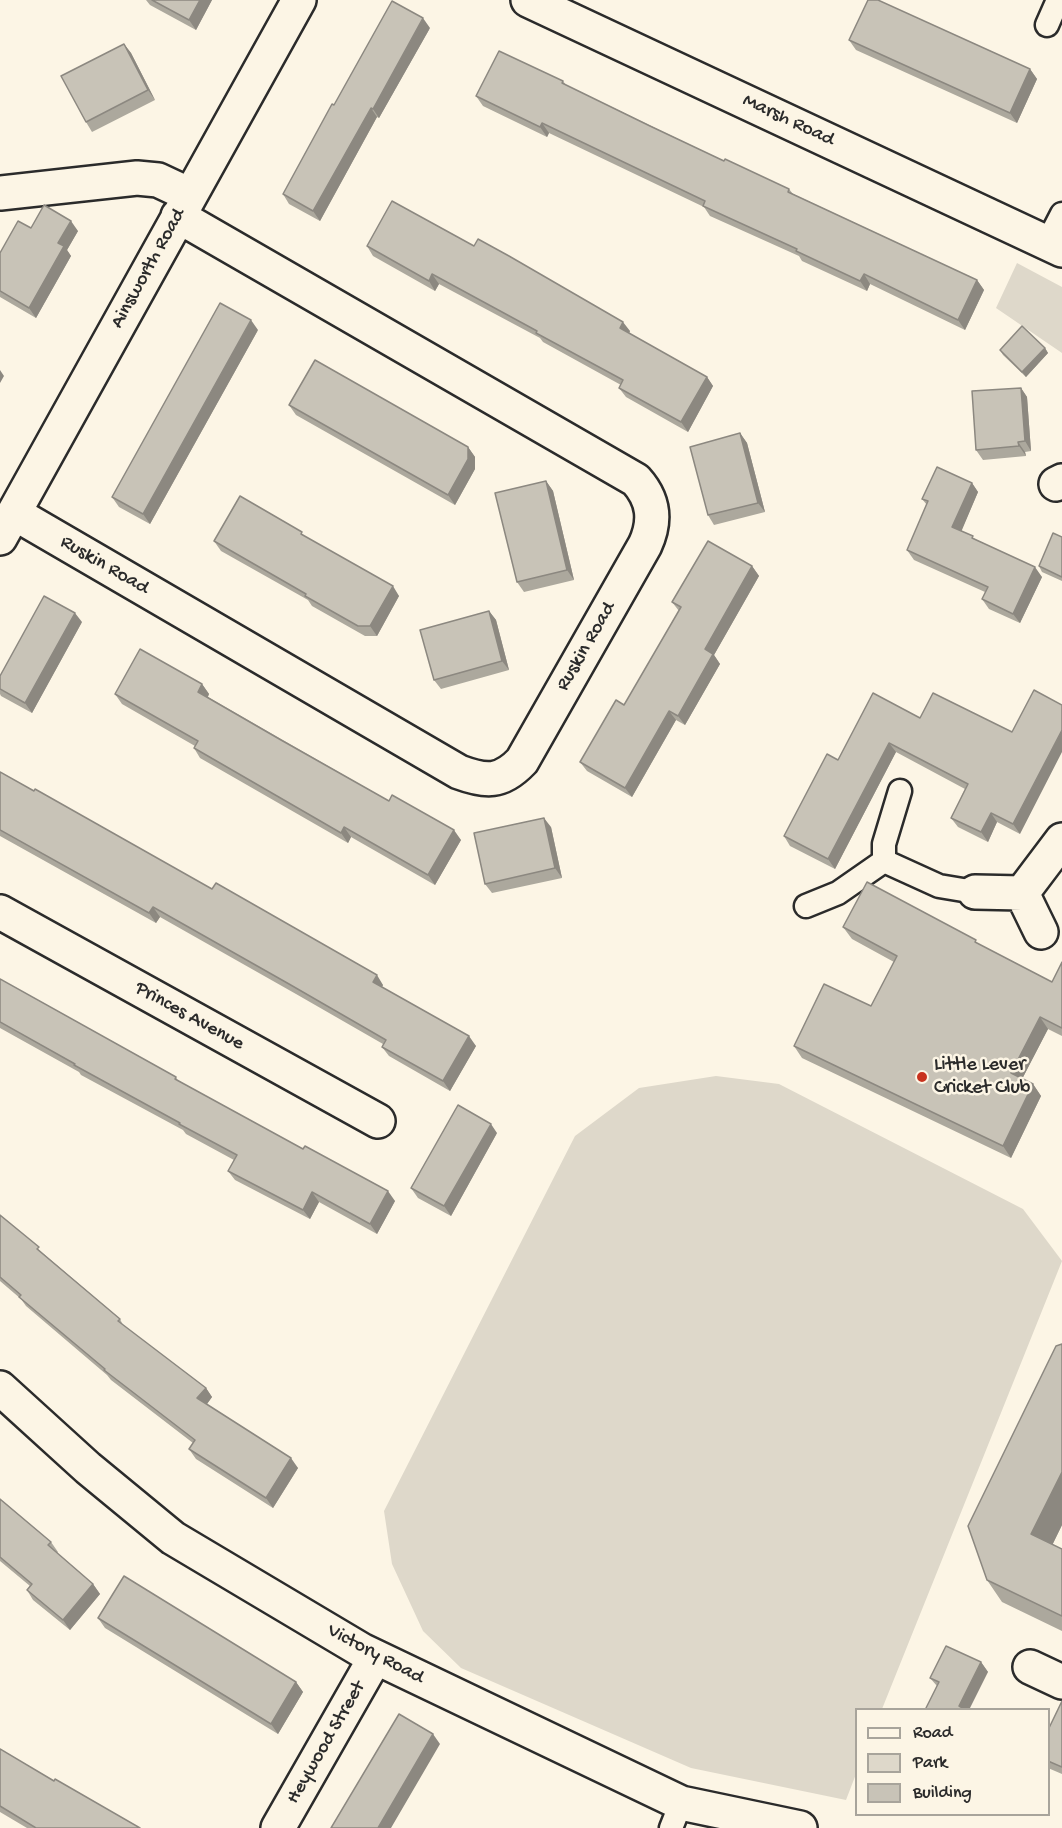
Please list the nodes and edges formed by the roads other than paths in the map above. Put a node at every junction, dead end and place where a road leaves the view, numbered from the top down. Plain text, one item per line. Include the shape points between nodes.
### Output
1 (299, 0) edge
2 (528, 0) edge
3 (1058, 0) edge
4 (1047, 25) dead end
5 (0, 193) edge
6 (184, 205) junction
7 (1062, 214) edge
8 (1055, 246) edge
9 (7, 526) edge
10 (900, 791) dead end
11 (1062, 840) edge
12 (884, 861) junction
13 (975, 892) joint
14 (1022, 893) junction
15 (806, 906) dead end
16 (0, 912) edge
17 (1041, 932) dead end
18 (378, 1121) dead end
19 (0, 1388) edge
20 (375, 1658) junction
21 (1030, 1667) dead end
22 (1062, 1682) edge
23 (676, 1815) edge
24 (278, 1828) edge
25 (800, 1828) edge

1 - 6 street, Ainsworth Road
2 - 8 street, Marsh Road
3 - 4 lane
5 - 6 street, Ruskin Road via 137,178 158,180
6 - 9 street, Ainsworth Road
6 - 9 street, Ruskin Road via 636,480 651,505 651,532 645,545 522,761 511,772 478,779
7 - 8 lane
10 - 12 lane via 884,844
11 - 14 street
12 - 13 lane via 939,886
12 - 15 lane via 838,893
13 - 14 street
14 - 17 street
16 - 18 street, Princes Avenue
19 - 20 street, Victory Road via 173,1538
20 - 23 street, Victory Road
20 - 24 street, Heywood Street
21 - 22 street
23 - 25 street, Victory Road

